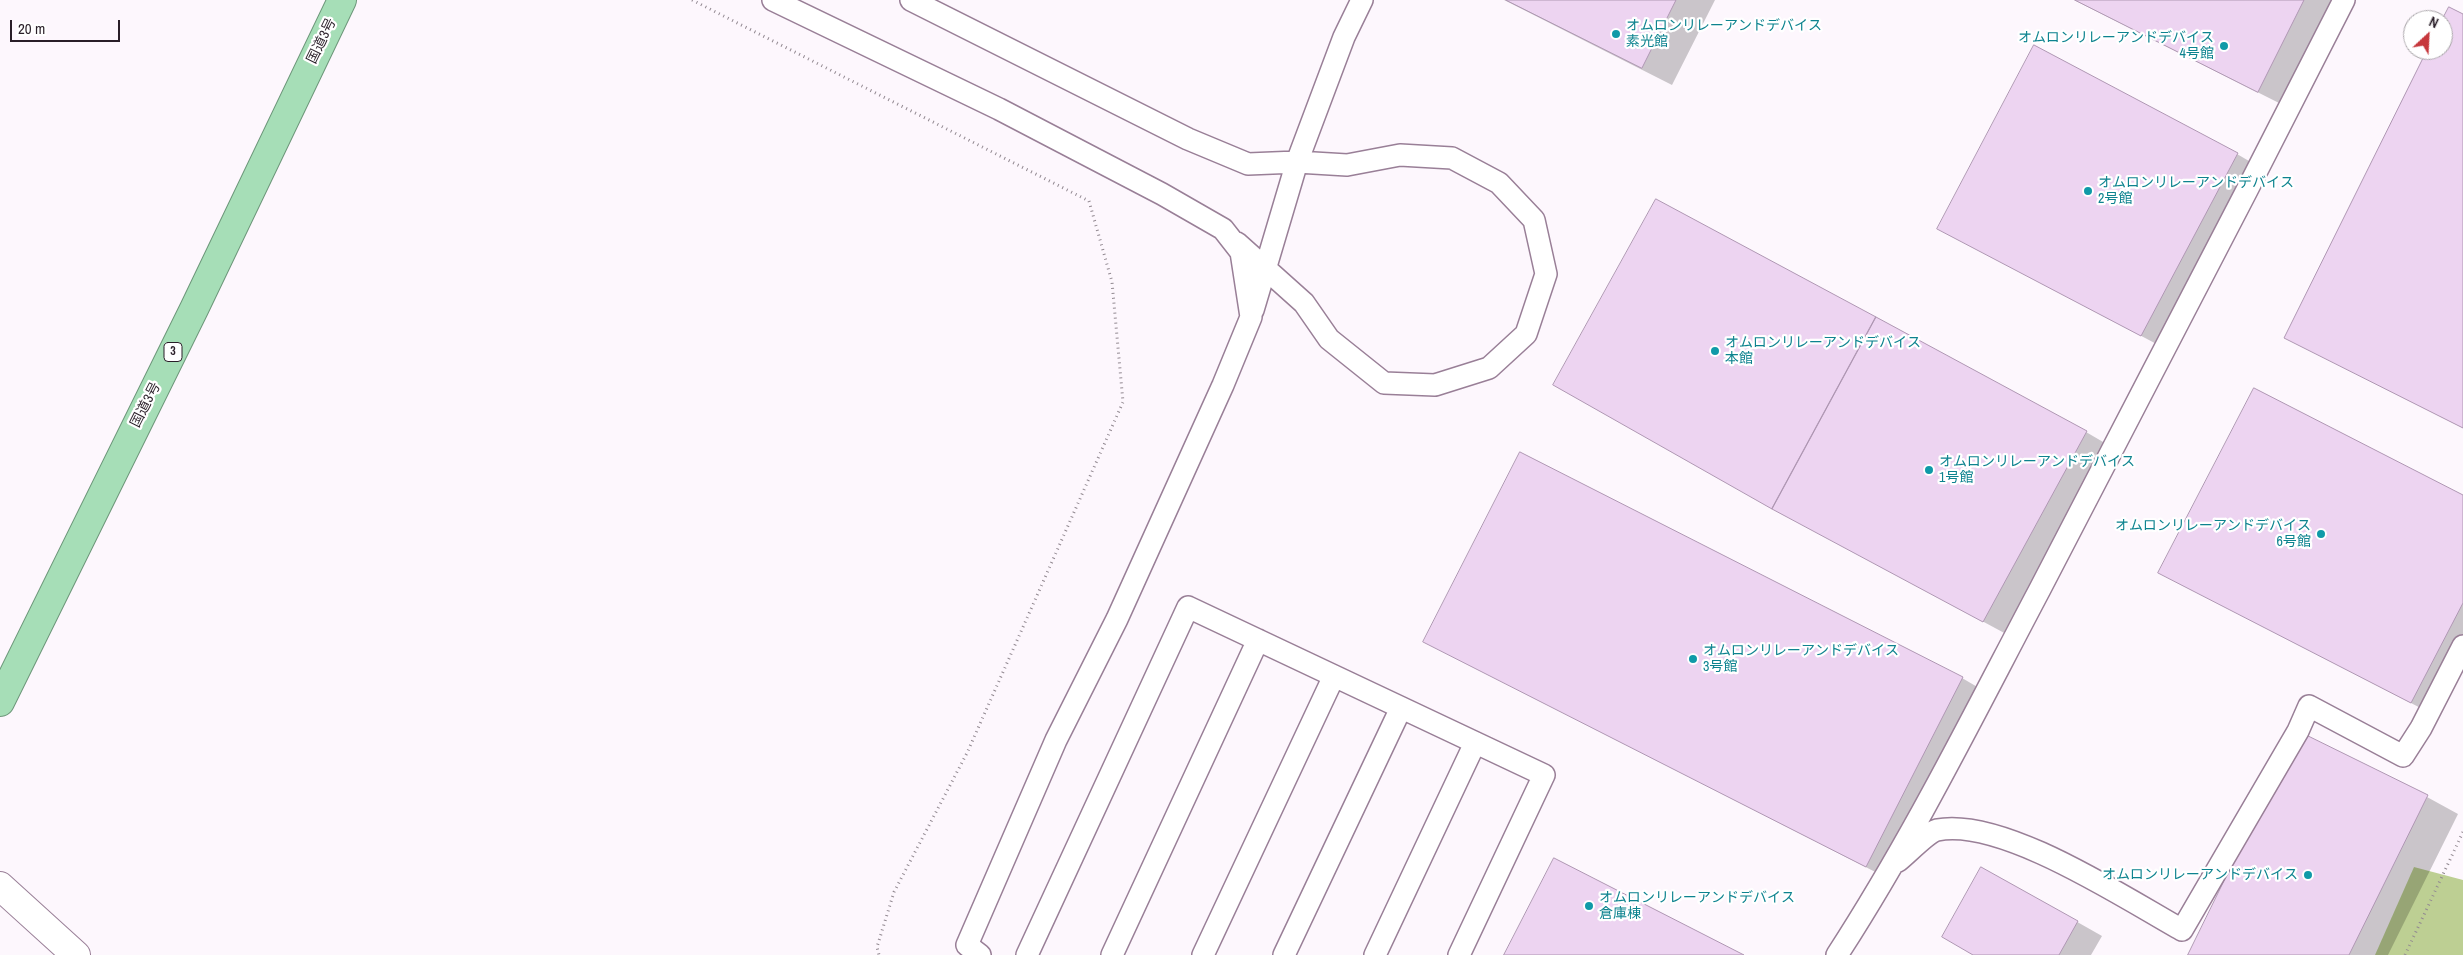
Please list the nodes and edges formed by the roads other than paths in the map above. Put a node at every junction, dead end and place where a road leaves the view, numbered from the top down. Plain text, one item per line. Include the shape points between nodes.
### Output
1 (342, 0) edge
2 (773, 0) edge
3 (911, 0) edge
4 (1362, 0) edge
5 (2344, 0) edge
6 (1298, 162) junction
7 (1223, 229) junction
8 (1265, 269) junction
9 (1251, 317) junction
10 (1258, 640) junction
11 (2463, 646) edge
12 (1334, 676) junction
13 (0, 702) edge
14 (1401, 708) junction
15 (1475, 743) junction
16 (1890, 868) junction
17 (0, 886) edge
18 (76, 955) edge
19 (980, 955) edge
20 (1027, 955) edge
21 (1112, 955) edge
22 (1203, 955) edge
23 (1284, 955) edge
24 (1374, 955) edge
25 (1459, 955) edge
26 (1837, 955) edge

1 - 13 highway, 国道3号 / 3
2 - 7 lane via 999,109
3 - 6 lane via 1188,139 1248,164
4 - 6 lane via 1344,37
5 - 16 lane via 2196,294
6 - 8 lane
6 - 8 lane via 1347,164 1400,155 1452,158 1499,183 1534,220 1546,274 1526,334 1489,368 1435,385 1384,383 1329,339 1304,303
7 - 8 lane
7 - 9 lane via 1241,252
8 - 9 lane
9 - 19 lane via 1117,619 1056,740 967,945
10 - 12 lane
10 - 20 lane via 1188,607
10 - 21 lane
11 - 16 lane via 2421,728 2402,756 2309,706 2298,732 2182,930 2023,844 1976,830 1936,830
12 - 14 lane
12 - 22 lane
14 - 15 lane
14 - 23 lane
15 - 24 lane
15 - 25 lane via 1544,775
16 - 26 lane
17 - 18 street

